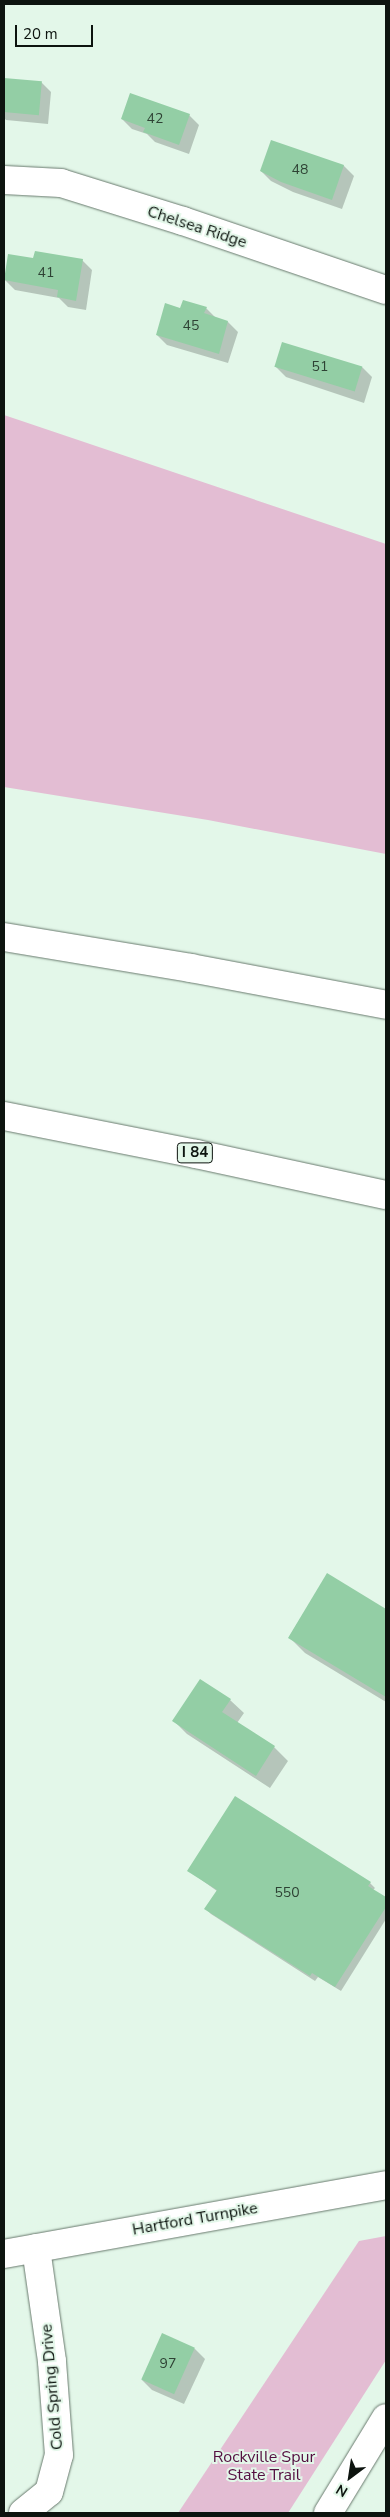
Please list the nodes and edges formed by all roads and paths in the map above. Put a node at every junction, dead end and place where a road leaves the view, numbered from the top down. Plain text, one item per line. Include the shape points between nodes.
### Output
1 (4, 180) edge
2 (386, 290) edge
3 (4, 938) edge
4 (386, 1005) edge
5 (4, 1116) edge
6 (386, 1195) edge
7 (386, 2185) edge
8 (36, 2248) junction
9 (4, 2254) edge
10 (386, 2418) edge
11 (23, 2513) edge
12 (328, 2513) edge

1 - 2 main road, Chelsea Ridge via 60,183
3 - 4 main road
5 - 6 main road, I 84
7 - 8 main road, Hartford Turnpike
8 - 9 main road, Hartford Turnpike
8 - 11 main road, Cold Spring Drive via 52,2361 58,2455 49,2492
10 - 12 main road

